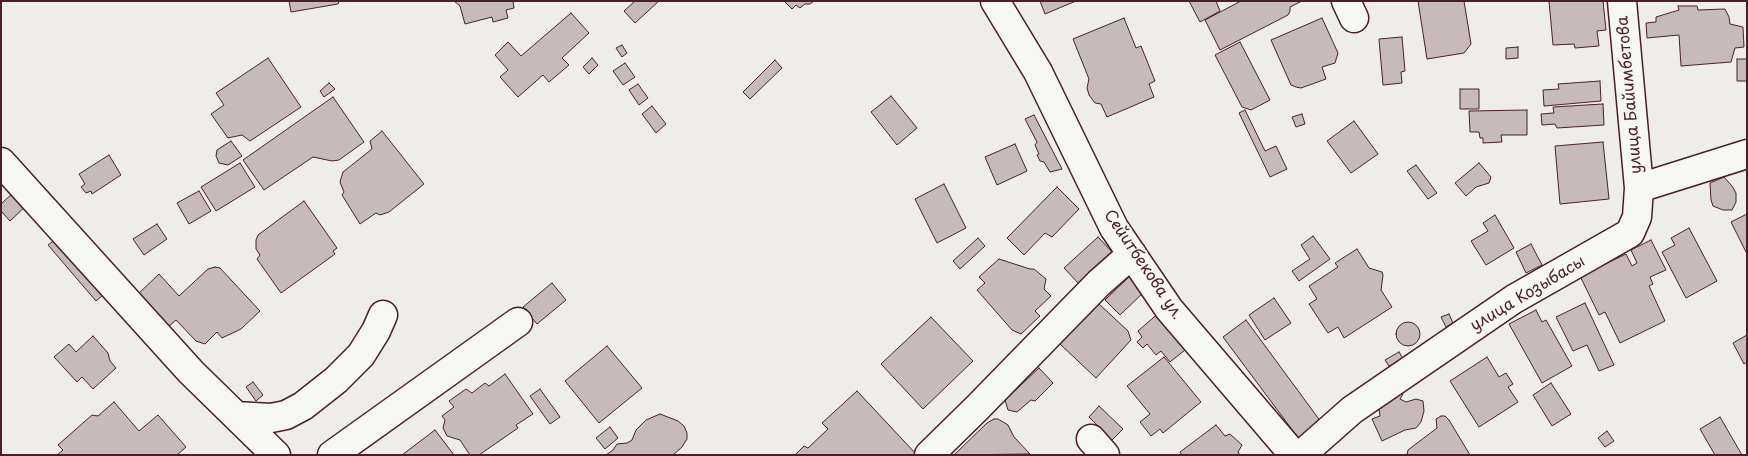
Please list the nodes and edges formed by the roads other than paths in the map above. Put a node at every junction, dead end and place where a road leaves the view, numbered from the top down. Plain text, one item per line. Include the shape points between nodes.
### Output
1 (995, 1) edge
2 (1622, 1) edge
3 (1747, 154) edge
4 (1, 162) edge
5 (1638, 188) junction
6 (1132, 254) junction
7 (383, 315) dead end
8 (518, 322) dead end
9 (236, 416) junction
10 (276, 455) edge
11 (332, 455) edge
12 (929, 455) edge
13 (1294, 455) edge
14 (1301, 455) edge

1 - 6 street, Сейитбекова ул. via 1038,72 1114,228
2 - 5 street, улица Байимбетова
3 - 5 street
4 - 9 street via 191,372
5 - 14 street, улица Козыбасы via 1637,217 1630,232 1514,299 1352,410
6 - 12 street via 1099,283
6 - 13 street, Сейитбекова ул. via 1169,309
7 - 9 street via 361,355 303,406 271,418
8 - 11 street
9 - 10 street

